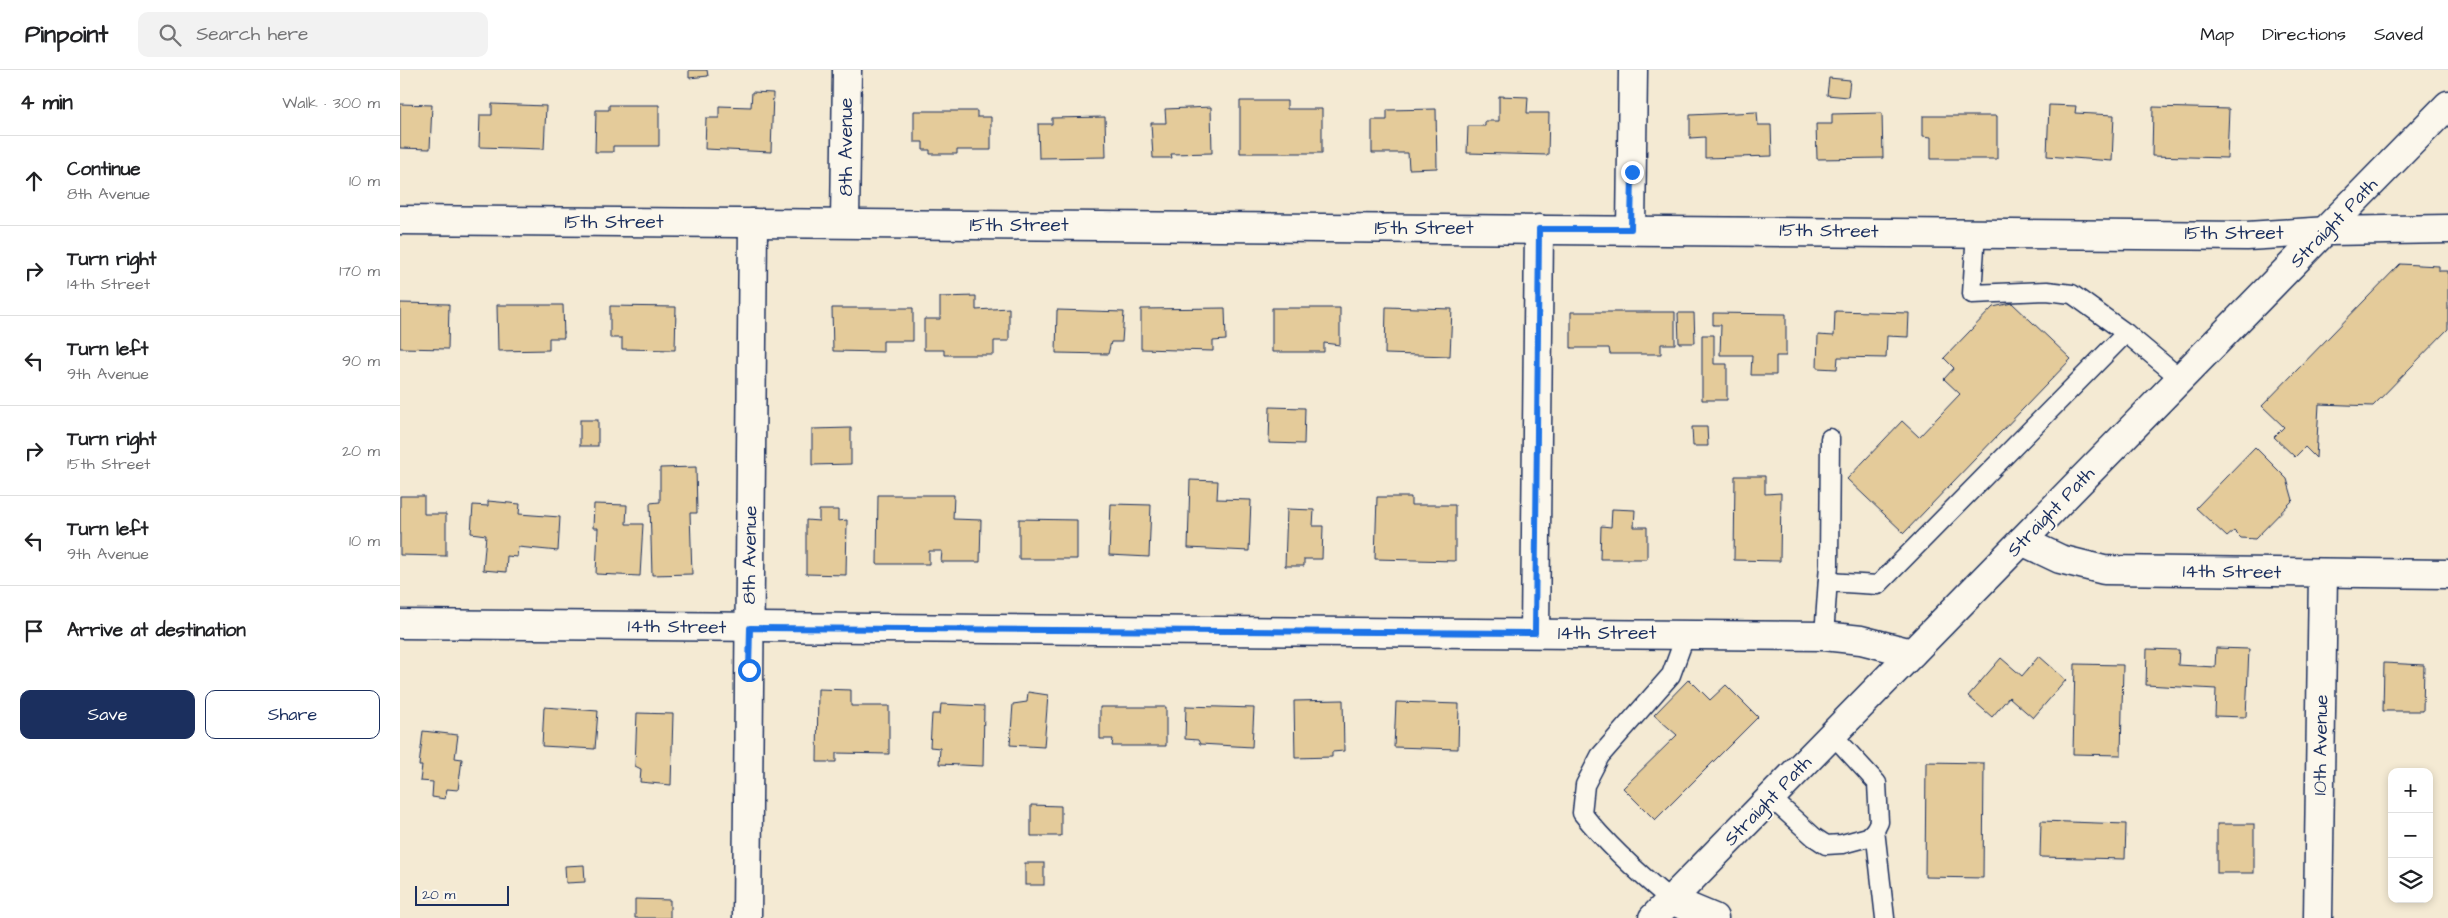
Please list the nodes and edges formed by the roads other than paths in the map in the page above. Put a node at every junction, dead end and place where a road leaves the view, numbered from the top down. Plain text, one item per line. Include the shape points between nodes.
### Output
1 (847, 70) edge
2 (1633, 70) edge
3 (2448, 105) edge
4 (400, 220) edge
5 (753, 223) junction
6 (845, 223) junction
7 (1539, 229) junction
8 (1631, 229) junction
9 (2448, 229) edge
10 (2328, 231) junction
11 (1976, 232) junction
12 (2126, 333) junction
13 (2181, 379) junction
14 (1830, 438) dead end
15 (2022, 541) junction
16 (2323, 573) junction
17 (2448, 574) edge
18 (1828, 582) junction
19 (400, 624) edge
20 (750, 628) junction
21 (1535, 633) junction
22 (1686, 634) junction
23 (1824, 636) junction
24 (1912, 653) junction
25 (1832, 734) junction
26 (1771, 798) junction
27 (1876, 830) junction
28 (1662, 909) edge
29 (747, 918) edge
30 (1714, 918) edge
31 (1885, 918) edge
32 (2318, 918) edge

1 - 6 street, 8th Avenue
2 - 8 street
3 - 10 street, Straight Path
4 - 5 street, 15th Street
5 - 6 street, 15th Street
5 - 20 street, 8th Avenue
6 - 7 street, 15th Street
7 - 8 street, 15th Street
7 - 21 street
8 - 11 street, 15th Street
9 - 10 street, 15th Street
10 - 11 street, 15th Street via 2247,236
10 - 13 street, Straight Path
11 - 12 lane via 1972,294 2047,291 2072,294
12 - 13 lane
12 - 18 lane via 1878,585
13 - 15 street, Straight Path
14 - 18 lane
15 - 16 street, 14th Street via 2060,559 2104,570
15 - 24 street, Straight Path
16 - 17 street, 14th Street
16 - 32 street, 10th Avenue
18 - 23 lane
19 - 20 street, 14th Street
20 - 21 street, 14th Street
20 - 29 street, 8th Avenue
21 - 22 street, 14th Street
22 - 23 street, 14th Street
22 - 28 lane via 1671,676 1600,756 1585,786 1582,813 1637,873
23 - 24 street, 14th Street via 1861,640
24 - 25 street, Straight Path
25 - 26 street, Straight Path
25 - 27 lane via 1877,783 1879,822
26 - 27 lane via 1826,845 1868,837
26 - 28 street, Straight Path
27 - 31 lane
28 - 30 street

